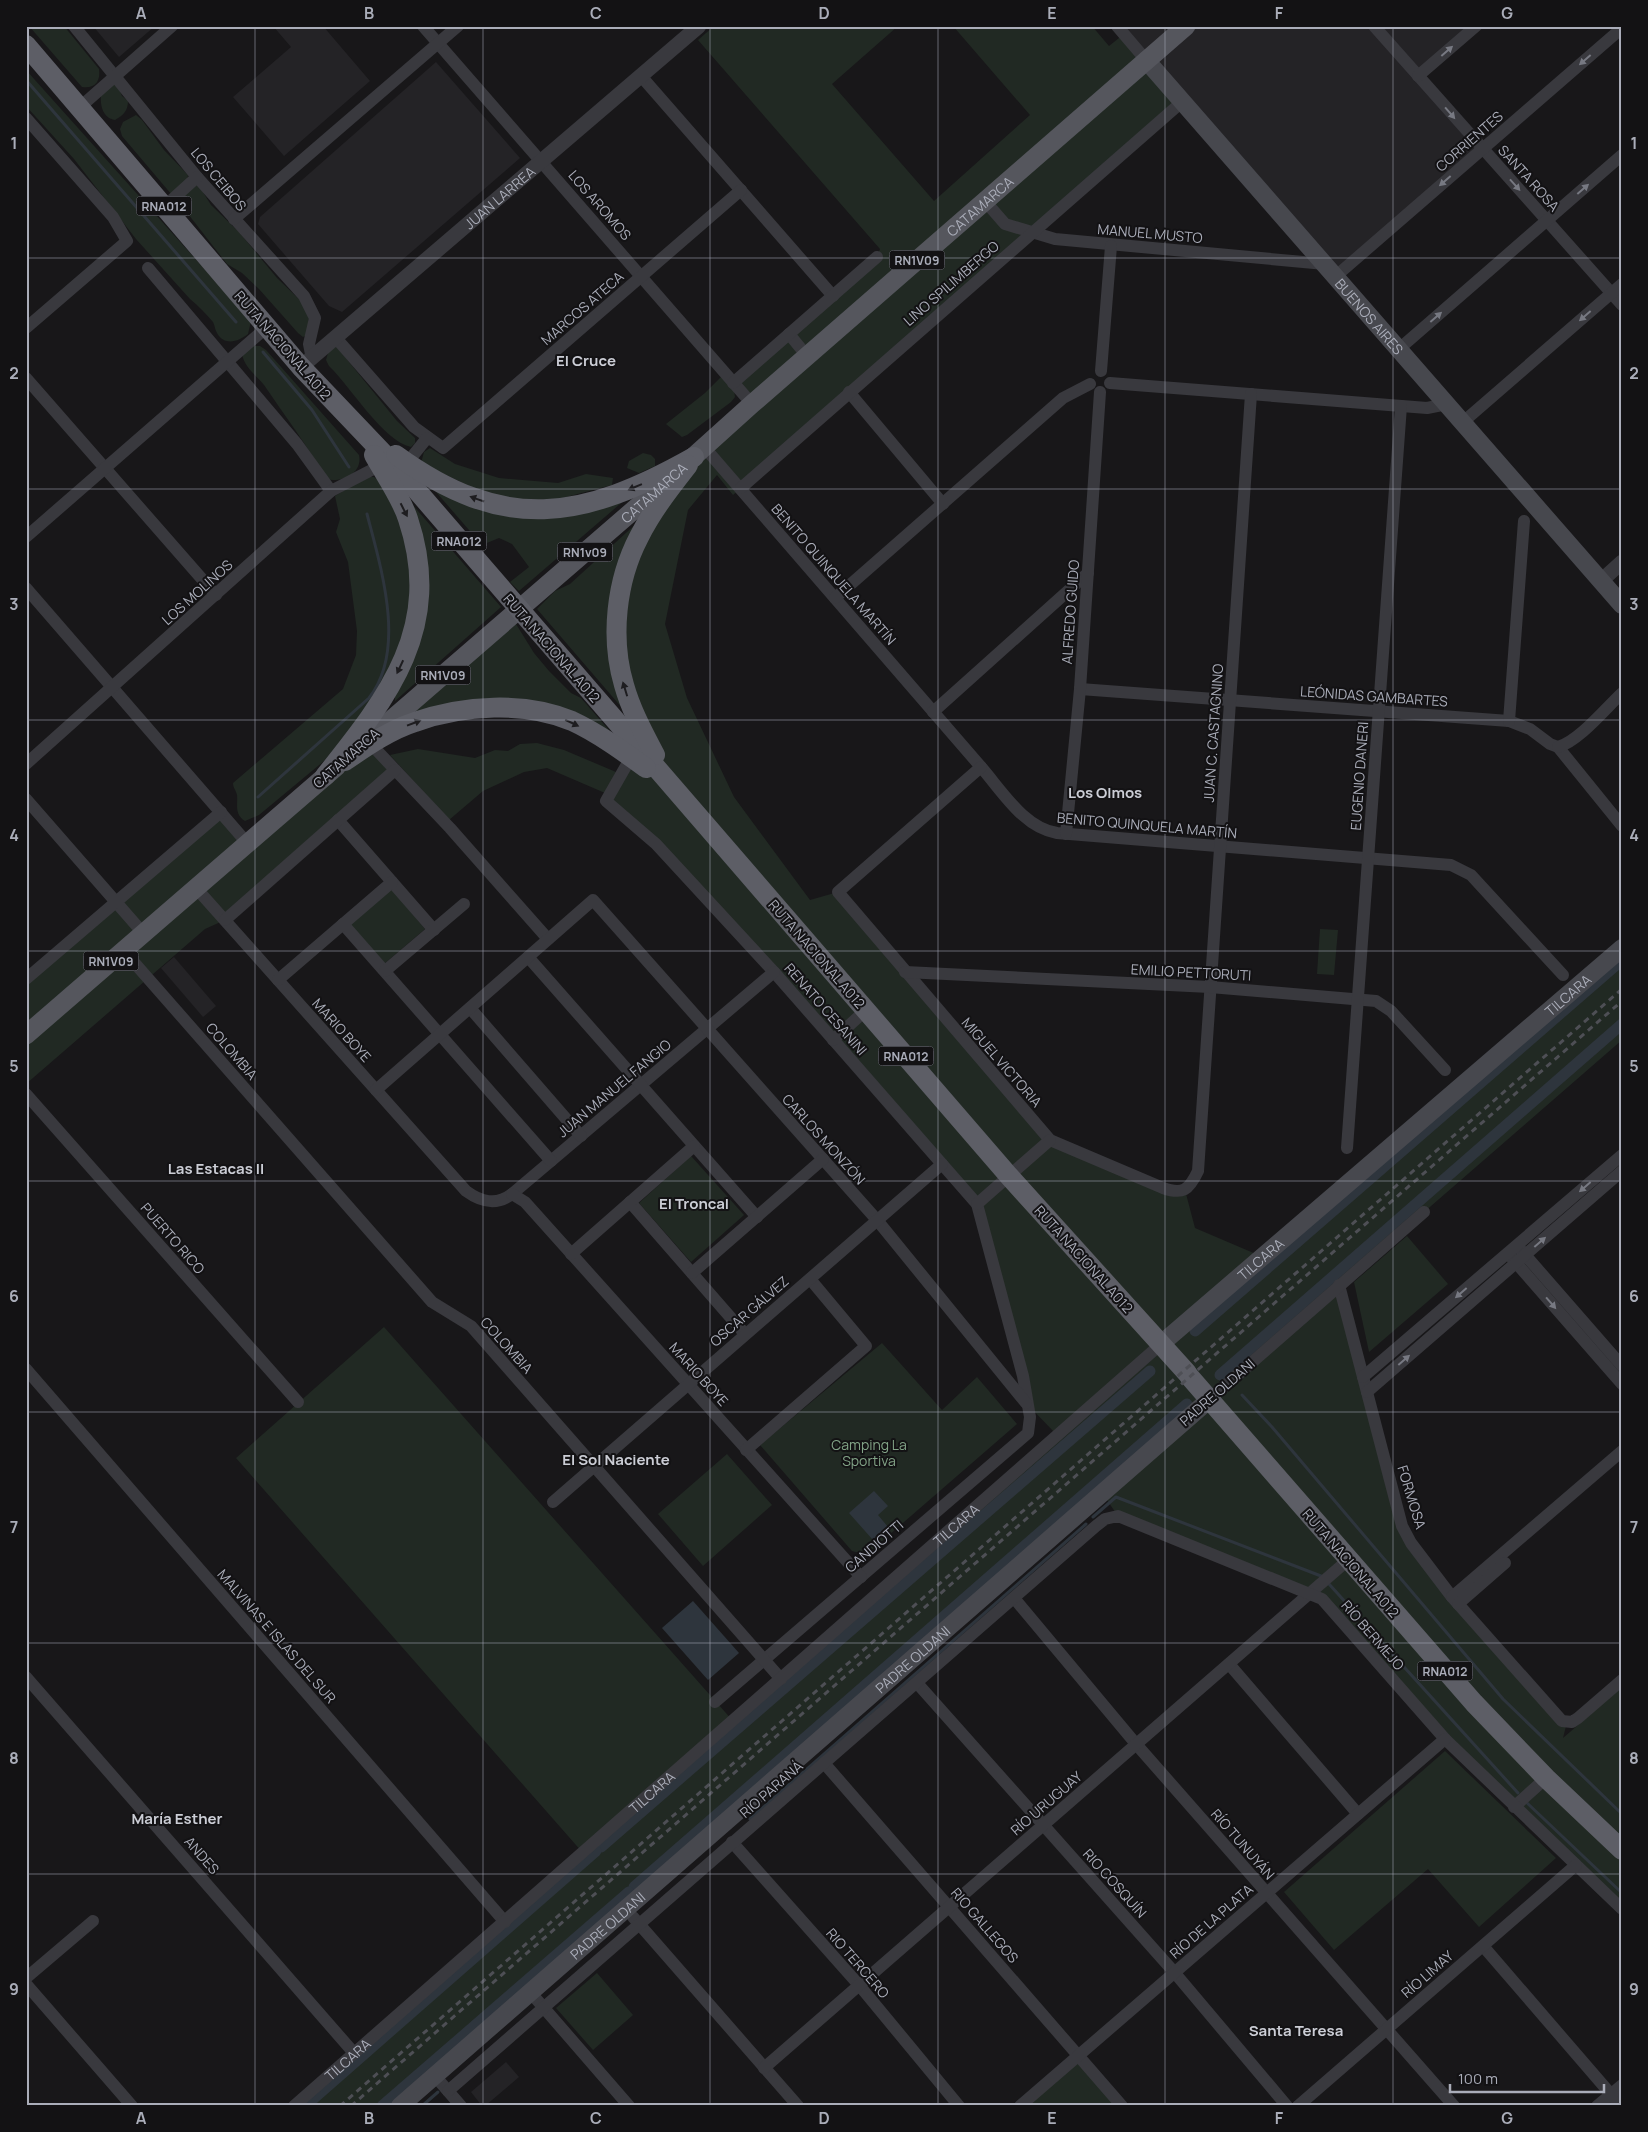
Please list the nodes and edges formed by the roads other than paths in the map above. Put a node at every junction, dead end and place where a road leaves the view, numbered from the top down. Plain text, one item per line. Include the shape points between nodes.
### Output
1 (74, 26) edge
2 (172, 26) edge
3 (423, 26) edge
4 (458, 26) edge
5 (699, 26) edge
6 (1117, 26) edge
7 (1186, 26) edge
8 (1374, 26) edge
9 (1476, 26) edge
10 (1622, 28) edge
11 (438, 44) junction
12 (26, 45) edge
13 (1146, 60) junction
14 (116, 75) junction
15 (641, 76) junction
16 (1418, 76) junction
17 (1183, 101) junction
18 (79, 108) junction
19 (26, 118) edge
20 (1482, 149) junction
21 (1622, 155) edge
22 (542, 161) junction
23 (197, 177) junction
24 (741, 190) junction
25 (985, 201) junction
26 (164, 207) junction
27 (234, 219) junction
28 (1547, 221) junction
29 (1030, 233) junction
30 (1111, 246) junction
31 (877, 257) dead end
32 (148, 268) dead end
33 (1330, 270) junction
34 (641, 276) junction
35 (1622, 284) edge
36 (1611, 293) junction
37 (833, 296) junction
38 (1622, 305) edge
39 (267, 327) junction
40 (26, 328) edge
41 (789, 334) junction
42 (336, 338) junction
43 (1399, 349) junction
44 (808, 356) junction
45 (226, 362) junction
46 (307, 363) junction
47 (1101, 371) junction
48 (26, 378) edge
49 (733, 383) junction
50 (1110, 383) junction
51 (1095, 388) junction
52 (849, 392) junction
53 (1251, 394) junction
54 (752, 404) junction
55 (1447, 404) junction
56 (1401, 406) junction
57 (1462, 422) junction
58 (427, 438) junction
59 (700, 453) junction
60 (393, 461) junction
61 (105, 468) junction
62 (741, 488) junction
63 (331, 491) junction
64 (651, 495) joint
65 (943, 504) junction
66 (1524, 521) dead end
67 (26, 537) edge
68 (1622, 562) edge
69 (1088, 573) junction
70 (1601, 581) junction
71 (26, 588) edge
72 (216, 595) junction
73 (835, 598) junction
74 (1622, 605) edge
75 (519, 610) junction
76 (113, 688) junction
77 (1080, 689) junction
78 (1622, 693) edge
79 (1230, 700) junction
80 (1379, 711) junction
81 (933, 712) junction
82 (1509, 721) junction
83 (368, 742) junction
84 (637, 746) junction
85 (1558, 747) junction
86 (26, 764) edge
87 (981, 767) junction
88 (395, 770) junction
89 (325, 776) junction
90 (672, 787) junction
91 (26, 800) edge
92 (221, 812) junction
93 (338, 820) junction
94 (1622, 826) edge
95 (1066, 834) junction
96 (248, 844) junction
97 (1220, 846) junction
98 (1368, 857) junction
99 (392, 882) junction
100 (196, 888) junction
101 (116, 902) junction
102 (464, 904) dead end
103 (225, 920) junction
104 (343, 924) junction
105 (434, 930) junction
106 (143, 934) junction
107 (548, 939) junction
108 (1622, 948) edge
109 (124, 950) junction
110 (528, 957) junction
111 (385, 971) junction
112 (774, 972) junction
113 (905, 972) junction
114 (1563, 976) dead end
115 (26, 979) edge
116 (278, 980) junction
117 (1210, 987) junction
118 (1358, 998) junction
119 (470, 1008) junction
120 (866, 1010) junction
121 (707, 1029) junction
122 (440, 1034) junction
123 (26, 1035) edge
124 (833, 1040) junction
125 (1445, 1070) dead end
126 (640, 1085) junction
127 (376, 1090) junction
128 (26, 1094) edge
129 (581, 1136) junction
130 (1050, 1140) junction
131 (694, 1146) junction
132 (1347, 1148) dead end
133 (1622, 1155) edge
134 (823, 1159) junction
135 (551, 1161) junction
136 (942, 1164) junction
137 (1622, 1172) edge
138 (1009, 1176) junction
139 (1185, 1190) joint
140 (466, 1191) joint
141 (512, 1194) junction
142 (630, 1202) junction
143 (977, 1204) junction
144 (1424, 1212) dead end
145 (757, 1217) junction
146 (876, 1220) junction
147 (571, 1254) junction
148 (1517, 1254) junction
149 (692, 1273) junction
150 (810, 1279) junction
151 (1339, 1286) junction
152 (746, 1334) junction
153 (1161, 1344) junction
154 (1622, 1366) edge
155 (26, 1369) edge
156 (1363, 1377) junction
157 (1622, 1384) edge
158 (688, 1385) junction
159 (1367, 1392) junction
160 (1210, 1398) junction
161 (298, 1402) dead end
162 (1026, 1403) junction
163 (746, 1450) junction
164 (1622, 1451) edge
165 (1622, 1462) edge
166 (594, 1466) junction
167 (979, 1475) junction
168 (993, 1492) junction
169 (553, 1502) dead end
170 (1080, 1512) junction
171 (1118, 1516) joint
172 (1096, 1526) junction
173 (1348, 1560) junction
174 (861, 1577) junction
175 (1310, 1593) junction
176 (1014, 1598) junction
177 (1455, 1601) junction
178 (764, 1660) junction
179 (1229, 1664) junction
180 (26, 1677) edge
181 (781, 1679) junction
182 (1622, 1680) edge
183 (917, 1683) junction
184 (715, 1702) dead end
185 (1445, 1739) junction
186 (1136, 1744) junction
187 (824, 1763) junction
188 (1546, 1778) junction
189 (1514, 1807) junction
190 (1358, 1814) junction
191 (1044, 1825) junction
192 (732, 1842) junction
193 (1622, 1850) edge
194 (1576, 1865) junction
195 (1267, 1893) junction
196 (949, 1907) junction
197 (1622, 1909) edge
198 (626, 1910) junction
199 (93, 1921) dead end
200 (505, 1922) junction
201 (639, 1923) junction
202 (1482, 1946) junction
203 (1174, 1972) junction
204 (26, 1978) edge
205 (26, 1984) edge
206 (859, 1985) junction
207 (531, 1993) junction
208 (543, 2007) junction
209 (1386, 2029) junction
210 (354, 2053) junction
211 (1078, 2055) junction
212 (764, 2068) junction
213 (435, 2076) junction
214 (1622, 2085) edge
215 (448, 2091) junction
216 (1611, 2094) junction
217 (132, 2106) edge
218 (294, 2106) edge
219 (400, 2106) edge
220 (461, 2106) edge
221 (629, 2106) edge
222 (798, 2106) edge
223 (959, 2106) edge
224 (1020, 2106) edge
225 (1122, 2106) edge
226 (1287, 2106) edge
227 (1298, 2106) edge
228 (1454, 2106) edge
229 (1598, 2106) edge
230 (1621, 2106) edge

1 - 14 street, LOS CEIBOS
2 - 14 street
3 - 11 street, LOS AROMOS
4 - 11 street
5 - 15 street, JUAN LARREA
6 - 13 street, BUENOS AIRES
7 - 13 main road, CATAMARCA / RN1V09
8 - 16 street, SANTA ROSA
16 -> 9 street
10 -> 20 street, CORRIENTES
11 - 22 street, LOS AROMOS
11 - 27 street
12 - 18 highway, RUTA NACIONAL A012 / RNA012
13 - 17 main road, BUENOS AIRES
13 - 25 main road, CATAMARCA / RN1V09
14 - 18 street
14 - 23 street, LOS CEIBOS
15 - 22 street, JUAN LARREA
15 - 24 street
16 -> 20 street, SANTA ROSA
17 - 29 street, LINO SPILIMBERGO
17 - 33 main road, BUENOS AIRES
18 - 26 highway, RUTA NACIONAL A012 / RNA012
19 - 40 street via 112,217 127,241
20 -> 28 street, SANTA ROSA
20 -> 33 street, CORRIENTES
28 -> 21 street
22 - 34 street, LOS AROMOS
22 - 42 street, JUAN LARREA
23 - 26 street
23 - 27 street, LOS CEIBOS
24 - 34 street, MARCOS ATECA
24 - 37 street
25 - 29 street, MANUEL MUSTO via 1005,224
25 - 44 main road, CATAMARCA / RN1V09
26 - 39 highway, RUTA NACIONAL A012 / RNA012
27 - 46 street, LOS CEIBOS via 304,296 315,318
28 - 36 street, SANTA ROSA
43 -> 28 street
29 - 30 street, MANUEL MUSTO
29 - 52 street, LINO SPILIMBERGO
30 - 33 street, MANUEL MUSTO
30 - 47 street
31 - 37 street
32 - 45 street
33 - 43 main road, BUENOS AIRES
34 - 49 street, LOS AROMOS
34 - 58 street, MARCOS ATECA via 443,448
35 - 36 street
36 - 38 street, SANTA ROSA
36 -> 57 street
37 - 41 street
39 - 45 street
39 - 46 highway, RUTA NACIONAL A012 / RNA012
41 - 44 street
41 - 49 street
42 - 46 street, JUAN LARREA
42 - 58 street
43 - 55 main road, BUENOS AIRES
44 - 54 main road, CATAMARCA / RN1V09
45 - 61 street
45 - 63 street via 297,444
46 - 60 highway, RUTA NACIONAL A012 / RNA012 via 359,430
47 - 50 street via 1107,374
47 - 51 street via 1093,375
48 - 61 street
49 - 54 street, LOS AROMOS
50 - 51 street via 1108,389
50 - 53 street
51 - 65 street via 1063,398
51 - 69 street, ALFREDO GUIDO
52 - 62 street, LINO SPILIMBERGO
52 - 65 street
53 - 56 street
53 - 79 street, JUAN C. CASTAGNINO
54 - 59 main road, CATAMARCA / RN1V09
55 - 56 street via 1427,408
55 - 57 main road, BUENOS AIRES
56 - 80 street, EUGENIO DANERI
57 - 70 main road, BUENOS AIRES
58 - 60 street
59 -> 60 highway via 662,475 604,500 541,510 510,508 478,500
59 - 62 street, BENITO QUINQUELA MARTÍN
59 - 64 main road, CATAMARCA / RN1V09
84 -> 59 highway via 619,661 620,595 638,538 655,508
60 - 63 street, LOS MOLINOS
60 - 75 highway, RUTA NACIONAL A012 / RNA012
60 -> 89 highway via 416,548 420,580 419,614 409,649 392,685 369,721
61 - 67 street
61 - 72 street
62 - 73 street, BENITO QUINQUELA MARTÍN
63 - 72 street, LOS MOLINOS
64 - 75 main road, CATAMARCA / RN1v09
65 - 73 street
66 - 82 street
68 - 70 street
69 - 77 street, ALFREDO GUIDO
69 - 81 street
70 - 74 main road, BUENOS AIRES
71 - 76 street
72 - 76 street, LOS MOLINOS
73 - 81 street, BENITO QUINQUELA MARTÍN
75 - 83 main road, CATAMARCA / RN1V09
75 - 84 highway, RUTA NACIONAL A012 / RNA012
76 - 86 street, LOS MOLINOS
76 - 92 street
77 - 79 street, LEÓNIDAS GAMBARTES
77 - 95 street, ALFREDO GUIDO
78 - 85 street via 1566,745
79 - 80 street, LEÓNIDAS GAMBARTES
79 - 97 street, JUAN C. CASTAGNINO
80 - 82 street, LEÓNIDAS GAMBARTES
80 - 98 street, EUGENIO DANERI
81 - 87 street, BENITO QUINQUELA MARTÍN
82 - 85 street, LEÓNIDAS GAMBARTES via 1530,729
83 -> 84 highway via 414,722 450,712 487,708 546,713
83 - 88 street
83 - 89 highway
84 - 90 highway
84 - 90 highway
84 - 112 street, RENATO CESANINI via 606,801 656,844
85 - 94 street, LEÓNIDAS GAMBARTES
87 - 95 street, BENITO QUINQUELA MARTÍN via 1032,824 1048,832
87 - 113 street, MIGUEL VICTORIA via 838,892
88 - 93 street
88 - 107 street
89 - 96 main road, CATAMARCA / RN1V09
90 - 120 highway, RUTA NACIONAL A012 / RNA012
91 - 101 street
92 - 96 street
92 - 101 street
93 - 99 street
93 - 103 street
95 - 97 street, BENITO QUINQUELA MARTÍN
96 - 100 main road, CATAMARCA / RN1V09
97 - 98 street, BENITO QUINQUELA MARTÍN
97 - 117 street, JUAN C. CASTAGNINO
98 - 114 street, BENITO QUINQUELA MARTÍN via 1443,863 1464,871
98 - 118 street, EUGENIO DANERI
99 - 104 street
99 - 105 street
100 - 103 street, MARIO BOYE
100 - 106 main road, CATAMARCA / RN1V09
101 - 106 street
101 - 115 street
102 - 105 street
103 - 116 street, MARIO BOYE
104 - 111 street
104 - 116 street
105 - 111 street
106 - 109 main road, CATAMARCA / RN1V09
107 - 110 street
107 - 121 street, CARLOS MONZÓN via 593,900
108 - 153 main road, TILCARA
109 - 123 main road, CATAMARCA / RN1V09
109 - 166 street, COLOMBIA via 432,1302 471,1326
110 - 119 street
110 - 126 street
111 - 122 street
112 - 121 street, JUAN MANUEL FANGIO
112 - 124 street, RENATO CESANINI
113 - 117 street, EMILIO PETTORUTI
113 - 130 street, MIGUEL VICTORIA
116 - 127 street, MARIO BOYE
117 - 118 street, EMILIO PETTORUTI
117 - 139 street, JUAN C. CASTAGNINO via 1198,1171
118 - 125 street, EMILIO PETTORUTI via 1376,1001 1391,1011
118 - 132 street, EUGENIO DANERI
119 - 122 street
119 - 129 street
120 - 124 street
120 - 138 highway, RUTA NACIONAL A012 / RNA012
121 - 126 street, JUAN MANUEL FANGIO
121 - 134 street, CARLOS MONZÓN
122 - 127 street
122 - 135 street
124 - 136 street, RENATO CESANINI
126 - 129 street, JUAN MANUEL FANGIO
126 - 131 street
127 - 140 street, MARIO BOYE
128 - 161 street, PUERTO RICO
129 - 135 street, JUAN MANUEL FANGIO
130 - 138 street
130 - 139 street, MIGUEL VICTORIA via 1163,1188 1175,1192
131 - 142 street
131 - 145 street
133 -> 148 street
134 - 145 street
134 - 146 street, CARLOS MONZÓN
135 - 141 street, JUAN MANUEL FANGIO
136 - 143 street, RENATO CESANINI
136 - 146 street, OSCAR GÁLVEZ
148 -> 137 street
138 - 143 street
138 - 153 highway, RUTA NACIONAL A012 / RNA012
140 - 141 street, JUAN MANUEL FANGIO via 484,1201 494,1202
141 - 147 street, MARIO BOYE via 525,1202
142 - 147 street
142 - 149 street
143 - 162 street, RENATO CESANINI via 1023,1376
144 - 151 street, PADRE OLDANI
145 - 149 street
146 - 150 street, OSCAR GÁLVEZ
146 - 162 street, CARLOS MONZÓN
147 - 158 street, MARIO BOYE
148 - 154 street
148 -> 156 street
148 -> 157 street
159 -> 148 street
149 - 152 street
150 - 152 street, OSCAR GÁLVEZ
150 - 163 street via 866,1346
151 - 156 street, FORMOSA
151 - 160 street, PADRE OLDANI
152 - 158 street, OSCAR GÁLVEZ
153 - 160 highway, RUTA NACIONAL A012 / RNA012
153 - 168 street, TILCARA
155 - 200 street, MALVINAS E ISLAS DEL SUR
156 - 159 street, FORMOSA
158 - 163 street, MARIO BOYE
158 - 166 street, OSCAR GÁLVEZ
159 - 177 street, FORMOSA via 1402,1526 1411,1544
160 - 170 main road, PADRE OLDANI
160 - 173 highway, RUTA NACIONAL A012 / RNA012
162 - 167 street, CANDIOTTI via 1030,1417 1028,1433
163 - 174 street, MARIO BOYE
164 - 177 street
165 - 177 street
166 - 169 street, OSCAR GÁLVEZ
166 - 178 street, COLOMBIA
167 - 168 street
167 - 174 street, CANDIOTTI
168 - 181 street, TILCARA
170 - 172 street
170 - 198 main road, PADRE OLDANI
171 - 172 street, RÍO PARANÁ via 1105,1519
171 - 175 street, RÍO BERMEJO
172 - 176 street, RÍO PARANÁ
173 - 175 street, RÍO URUGUAY
173 - 188 highway, RUTA NACIONAL A012 / RNA012 via 1474,1703
174 - 178 street, CANDIOTTI
175 - 179 street, RÍO URUGUAY
175 - 185 street, RÍO BERMEJO via 1322,1599
176 - 183 street, RÍO PARANÁ
176 - 186 street, RÍO TUNUYÁN
177 - 182 street, FORMOSA via 1557,1716 1567,1722 1578,1718
178 - 181 street, COLOMBIA
178 - 184 street, CANDIOTTI
179 - 186 street, RÍO URUGUAY
179 - 190 street
180 - 210 street, ANDES
181 - 200 street, TILCARA
183 - 187 street, RÍO PARANÁ
183 - 191 street, RIO COSQUÍN
185 - 189 street, RÍO BERMEJO
185 - 190 street, RÍO DE LA PLATA
186 - 191 street, RÍO URUGUAY
186 - 195 street, RÍO TUNUYÁN
187 - 192 street, RÍO PARANÁ
187 - 196 street, RIO GALLEGOS
188 - 189 street
188 - 193 highway, RUTA NACIONAL A012 / RNA012
189 - 194 street, RÍO BERMEJO
190 - 195 street, RÍO DE LA PLATA
191 - 196 street, RÍO URUGUAY
191 - 203 street, RIO COSQUÍN
192 - 201 street, RÍO PARANÁ
192 - 206 street, RIO TERCERO
194 - 197 street, RÍO BERMEJO
194 - 202 street, RÍO LIMAY
195 - 203 street, RÍO DE LA PLATA
195 - 209 street, RÍO TUNUYÁN
196 - 206 street, RÍO URUGUAY
196 - 211 street, RIO GALLEGOS
198 - 201 street
198 - 207 main road, PADRE OLDANI
199 - 204 street
200 - 210 street, TILCARA
201 - 208 street, RÍO PARANÁ
201 - 212 street
202 - 209 street, RÍO LIMAY
202 - 216 street
203 - 211 street, RÍO DE LA PLATA
203 - 226 street, RIO COSQUÍN
205 - 217 street
206 - 212 street, RÍO URUGUAY
206 - 223 street, RIO TERCERO
207 - 208 street
207 - 213 main road, PADRE OLDANI
208 - 215 street, RÍO PARANÁ
208 - 221 street
209 - 227 street, RÍO LIMAY
209 - 228 street, RÍO TUNUYÁN
210 - 218 street, TILCARA
211 - 224 street, RÍO DE LA PLATA
211 - 225 street, RIO GALLEGOS
212 - 222 street
213 - 215 street
213 - 219 main road, PADRE OLDANI
214 - 216 street
215 - 220 street
216 - 229 street
216 - 230 street

